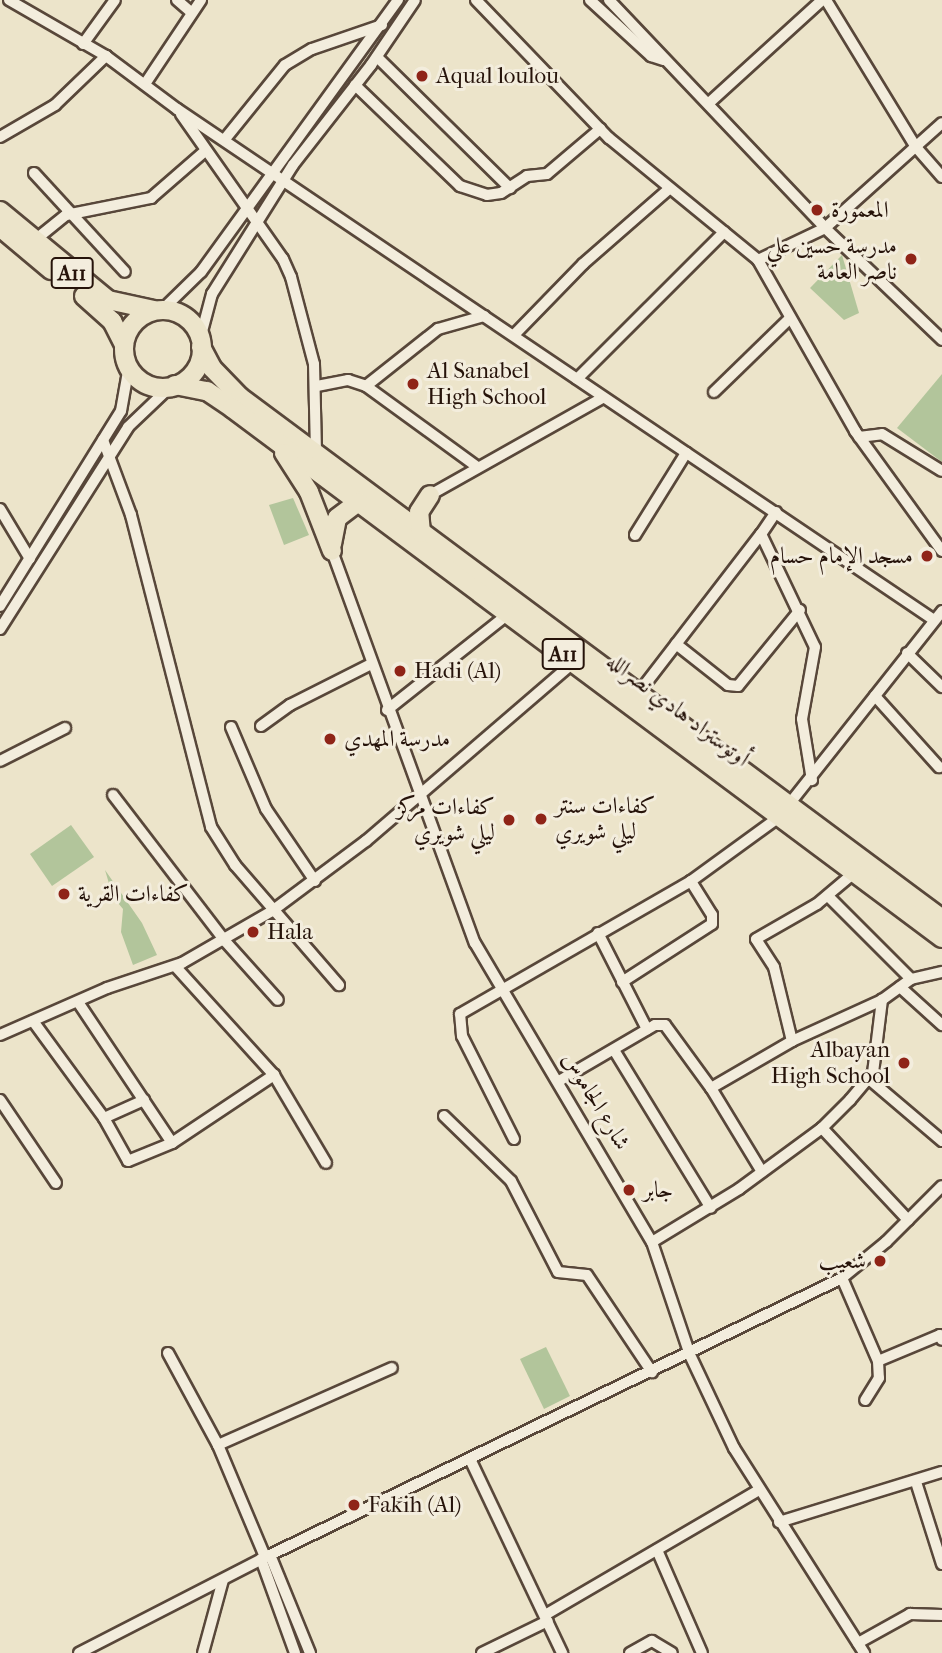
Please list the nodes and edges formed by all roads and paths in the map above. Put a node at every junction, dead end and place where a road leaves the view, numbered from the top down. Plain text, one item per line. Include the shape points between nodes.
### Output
1 (9, 0) edge
2 (115, 0) edge
3 (177, 0) edge
4 (201, 0) edge
5 (398, 0) edge
6 (415, 0) edge
7 (477, 0) edge
8 (590, 0) edge
9 (609, 0) edge
10 (824, 0) edge
11 (191, 12) junction
12 (382, 25) junction
13 (83, 44) junction
14 (106, 56) junction
15 (377, 57) junction
16 (663, 60) junction
17 (145, 84) junction
18 (355, 85) junction
19 (709, 103) junction
20 (177, 109) junction
21 (942, 123) edge
22 (600, 129) junction
23 (0, 137) edge
24 (225, 139) junction
25 (915, 146) junction
26 (205, 151) junction
27 (940, 170) edge
28 (270, 172) junction
29 (34, 173) dead end
30 (283, 181) junction
31 (510, 188) junction
32 (669, 189) junction
33 (246, 207) junction
34 (0, 211) edge
35 (75, 212) junction
36 (258, 223) junction
37 (0, 227) edge
38 (825, 228) junction
39 (724, 232) junction
40 (34, 240) junction
41 (758, 260) junction
42 (124, 272) dead end
43 (159, 310) junction
44 (484, 316) junction
45 (789, 319) junction
46 (515, 334) junction
47 (942, 340) edge
48 (201, 343) junction
49 (124, 345) junction
50 (129, 366) junction
51 (577, 379) junction
52 (172, 386) junction
53 (317, 386) junction
54 (366, 386) junction
55 (714, 392) dead end
56 (602, 398) junction
57 (271, 436) junction
58 (859, 438) junction
59 (103, 440) junction
60 (316, 451) junction
61 (110, 453) junction
62 (686, 453) junction
63 (476, 466) junction
64 (942, 471) edge
65 (430, 495) junction
66 (358, 502) junction
67 (0, 509) edge
68 (392, 511) junction
69 (776, 512) junction
70 (421, 533) junction
71 (761, 534) junction
72 (635, 535) dead end
73 (332, 551) junction
74 (942, 551) edge
75 (30, 559) junction
76 (0, 606) edge
77 (800, 610) junction
78 (942, 611) edge
79 (508, 614) junction
80 (934, 620) junction
81 (0, 629) edge
82 (676, 645) junction
83 (907, 653) junction
84 (574, 662) junction
85 (371, 664) junction
86 (942, 687) edge
87 (640, 691) junction
88 (874, 696) junction
89 (387, 710) junction
90 (261, 726) dead end
91 (231, 727) dead end
92 (65, 728) dead end
93 (0, 761) edge
94 (939, 767) dead end
95 (812, 780) junction
96 (113, 795) dead end
97 (419, 796) junction
98 (785, 811) junction
99 (854, 873) junction
100 (314, 881) junction
101 (691, 881) junction
102 (828, 896) junction
103 (272, 911) junction
104 (942, 919) edge
105 (598, 933) junction
106 (942, 939) edge
107 (225, 941) junction
108 (175, 966) junction
109 (942, 972) edge
110 (911, 979) junction
111 (622, 982) junction
112 (339, 985) dead end
113 (501, 986) junction
114 (900, 987) junction
115 (278, 1000) dead end
116 (882, 1000) junction
117 (78, 1002) junction
118 (33, 1021) junction
119 (942, 1025) edge
120 (647, 1029) junction
121 (0, 1035) edge
122 (792, 1041) junction
123 (614, 1050) junction
124 (274, 1075) junction
125 (869, 1079) junction
126 (559, 1081) junction
127 (711, 1088) junction
128 (0, 1100) edge
129 (144, 1100) junction
130 (444, 1116) dead end
131 (104, 1118) junction
132 (822, 1128) junction
133 (514, 1139) dead end
134 (942, 1141) edge
135 (172, 1143) junction
136 (326, 1163) dead end
137 (762, 1172) junction
138 (56, 1183) dead end
139 (942, 1186) edge
140 (712, 1208) junction
141 (908, 1220) junction
142 (652, 1242) junction
143 (842, 1278) junction
144 (941, 1336) edge
145 (168, 1353) dead end
146 (690, 1356) junction
147 (878, 1361) junction
148 (391, 1368) dead end
149 (652, 1372) junction
150 (865, 1400) dead end
151 (218, 1445) junction
152 (470, 1459) junction
153 (942, 1472) edge
154 (916, 1482) junction
155 (759, 1490) junction
156 (779, 1522) junction
157 (657, 1550) junction
158 (266, 1557) junction
159 (942, 1564) edge
160 (223, 1580) junction
161 (942, 1607) edge
162 (936, 1614) edge
163 (546, 1618) junction
164 (858, 1643) junction
165 (79, 1653) edge
166 (203, 1653) edge
167 (295, 1653) edge
168 (310, 1653) edge
169 (482, 1653) edge
170 (562, 1653) edge
171 (630, 1653) edge
172 (672, 1653) edge
173 (702, 1653) edge
174 (864, 1653) edge

1 - 13 street
2 - 13 street
3 - 11 street
4 - 11 street
5 - 12 street
6 - 15 street
7 - 22 street
8 - 16 street via 651,56
9 - 16 street
10 - 19 street
10 - 25 street
11 - 17 street
12 - 24 street via 312,49 285,65
12 - 28 street
13 - 14 street
14 - 17 street
14 - 23 street via 55,105
15 - 18 street
15 - 31 street
16 - 19 street
17 - 20 street
18 - 30 street
18 - 31 street via 460,186 487,195
19 - 38 street
20 - 24 street
20 - 26 street
21 - 25 street
22 - 31 street via 547,174 527,176
22 - 32 street
24 - 28 street
25 - 27 street
25 - 38 street
26 - 33 street
26 - 35 street via 151,198
28 - 30 street
28 - 33 street
29 - 35 street
30 - 36 street
30 - 44 street
32 - 39 street
32 - 46 street via 583,264
33 - 36 street
33 - 43 street via 201,272
34 - 40 highway, أوتوستراد هادي نصرالله / A11
35 - 40 street
35 - 42 street via 95,243
36 - 48 street via 212,294
36 - 53 street via 291,277
37 - 49 highway, A11 via 104,312
38 - 41 street
38 - 47 street
39 - 41 street
39 - 51 street
40 - 43 highway, أوتوستراد هادي نصرالله / A11 via 108,300
41 - 45 street
43 - 48 highway, أوتوستراد هادي نصرالله / A11 via 186,318
43 - 49 highway via 132,325
44 - 46 street
44 - 54 street via 438,329
45 - 55 street
45 - 58 street
46 - 51 street
48 - 52 highway via 195,370
48 - 60 highway, أوتوستراد هادي نصرالله / A11 via 212,368 233,390
49 - 50 highway, A11
50 - 52 highway, أوتوستراد هادي نصرالله / A11 via 144,383
50 - 59 street via 124,402
51 - 56 street
52 - 57 highway, أوتوستراد هادي نصرالله / A11 via 215,396
52 - 61 street via 142,411
53 - 54 street via 348,380
53 - 60 street
54 - 63 street
56 - 62 street
56 - 63 street
57 - 66 highway, أوتوستراد هادي نصرالله / A11
57 - 73 highway via 305,484
58 - 64 street via 882,434
58 - 74 street
59 - 61 street
59 - 75 street
60 - 68 highway, أوتوستراد هادي نصرالله / A11
61 - 81 street
61 - 103 street via 142,555 211,827
62 - 69 street
62 - 72 street
63 - 65 street
65 - 68 highway
65 - 70 highway via 419,512
66 - 73 highway via 337,518
66 - 79 highway, أوتوستراد هادي نصرالله / A11
67 - 75 street
68 - 70 highway, أوتوستراد هادي نصرالله / A11
69 - 71 street
69 - 80 street
70 - 87 highway, أوتوستراد هادي نصرالله / A11
71 - 77 street
71 - 82 street
73 - 85 street, شارع الجاموس
75 - 76 street
77 - 82 street via 738,686 728,685
77 - 95 street via 815,647 802,719
78 - 80 street
79 - 84 highway, أوتوستراد هادي نصرالله / A11
79 - 89 street
80 - 83 street
82 - 87 street
83 - 86 street
83 - 88 street
84 - 97 street
84 - 98 highway, أوتوستراد هادي نصرالله / A11
85 - 89 street, شارع الجاموس
85 - 90 street via 290,705
87 - 98 highway, أوتوستراد هادي نصرالله / A11
88 - 94 street
88 - 95 street
89 - 97 street, شارع الجاموس
91 - 100 street via 266,809
92 - 93 street
95 - 98 street
96 - 107 street
97 - 100 street
97 - 113 street, شارع الجاموس via 475,943
98 - 99 highway, أوتوستراد هادي نصرالله / A11
98 - 101 street
98 - 104 highway, أوتوستراد هادي نصرالله / A11
99 - 102 street
99 - 106 highway, أوتوستراد هادي نصرالله / A11
100 - 103 street
101 - 105 street
101 - 111 street via 712,915 712,924
102 - 110 street
102 - 122 street via 756,939 774,967
103 - 107 street
103 - 112 street
105 - 111 street
105 - 113 street
107 - 108 street
107 - 115 street
108 - 117 street
108 - 124 street
109 - 110 street
110 - 114 street
111 - 120 street
113 - 126 street, شارع الجاموس
113 - 133 street via 466,1007 459,1023
114 - 116 street
114 - 119 street
116 - 122 street
116 - 125 street
117 - 118 street
117 - 129 street
118 - 121 street
118 - 131 street
120 - 123 street
120 - 127 street via 660,1024 669,1027
122 - 127 street
123 - 126 street
123 - 140 street
124 - 135 street
124 - 136 street
125 - 132 street
125 - 134 street
126 - 142 street, شارع الجاموس
127 - 137 street
128 - 138 street
129 - 131 street
129 - 135 street
130 - 149 street via 511,1181 558,1272 587,1275
131 - 135 street via 128,1161
132 - 137 street
132 - 141 street
137 - 140 street
139 - 141 street
140 - 142 street
141 - 143 street
142 - 146 street, شارع الجاموس
143 - 146 street
143 - 147 street
144 - 147 street
145 - 151 street
146 - 149 street
146 - 155 street, شارع الجاموس via 719,1420
147 - 150 street via 879,1378
148 - 151 street
149 - 152 street
151 - 158 street
152 - 158 street
152 - 163 street
153 - 154 street
154 - 156 street
154 - 159 street
155 - 156 street, شارع الجاموس
155 - 157 street
156 - 164 street, شارع الجاموس
157 - 163 street
157 - 173 street
158 - 160 street
158 - 167 street
158 - 168 street
160 - 165 street
160 - 166 street
161 - 162 street
162 - 164 street via 910,1614
163 - 169 street
163 - 170 street
164 - 174 street, شارع الجاموس
171 - 172 street via 652,1641

